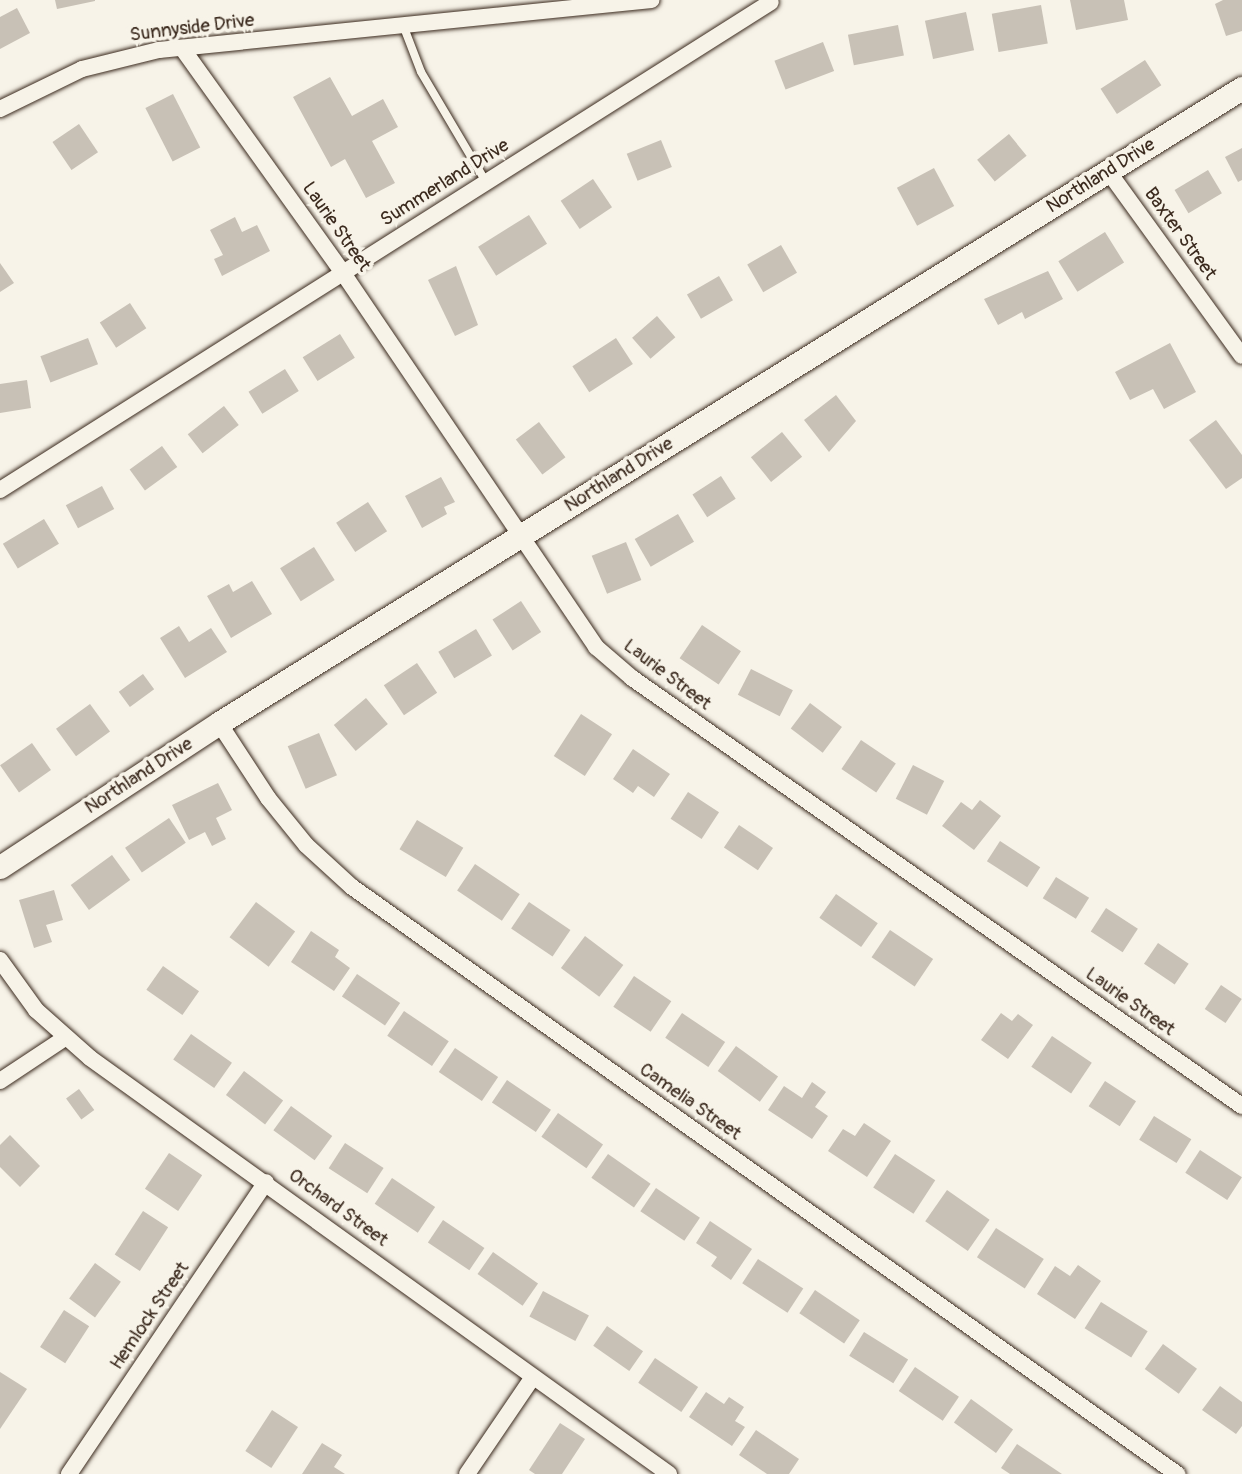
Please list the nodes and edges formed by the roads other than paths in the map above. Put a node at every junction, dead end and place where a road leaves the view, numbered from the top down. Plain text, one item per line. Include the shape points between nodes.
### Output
1 (651, 0) edge
2 (770, 1) edge
3 (574, 4) edge
4 (403, 25) junction
5 (182, 48) junction
6 (1242, 88) edge
7 (0, 109) edge
8 (1108, 172) junction
9 (486, 183) junction
10 (343, 273) junction
11 (1242, 356) edge
12 (0, 490) edge
13 (524, 535) junction
14 (219, 723) junction
15 (0, 867) edge
16 (0, 960) edge
17 (65, 1038) junction
18 (0, 1082) edge
19 (1242, 1106) edge
20 (266, 1182) junction
21 (533, 1377) junction
22 (69, 1474) edge
23 (467, 1474) edge
24 (668, 1474) edge
25 (1177, 1474) edge

1 - 3 street, Sunnyside Drive
2 - 9 street, Summerland Drive
3 - 4 street, Sunnyside Drive
4 - 5 street, Sunnyside Drive
4 - 9 lane via 421,72
5 - 7 street, Sunnyside Drive via 82,69
5 - 10 street, Laurie Street
6 - 8 street, Northland Drive
8 - 11 street, Baxter Street
8 - 13 street, Northland Drive
9 - 10 street, Summerland Drive
10 - 12 street, Summerland Drive
10 - 13 street, Laurie Street
13 - 14 street, Northland Drive
13 - 19 street, Laurie Street via 582,628 632,678
14 - 15 street, Northland Drive
14 - 25 street, Camelia Street via 268,798 306,845 352,887
16 - 17 street, Orchard Street
17 - 18 street
17 - 20 street, Orchard Street
20 - 21 street, Orchard Street
20 - 22 street, Hemlock Street
21 - 23 street
21 - 24 street, Orchard Street

